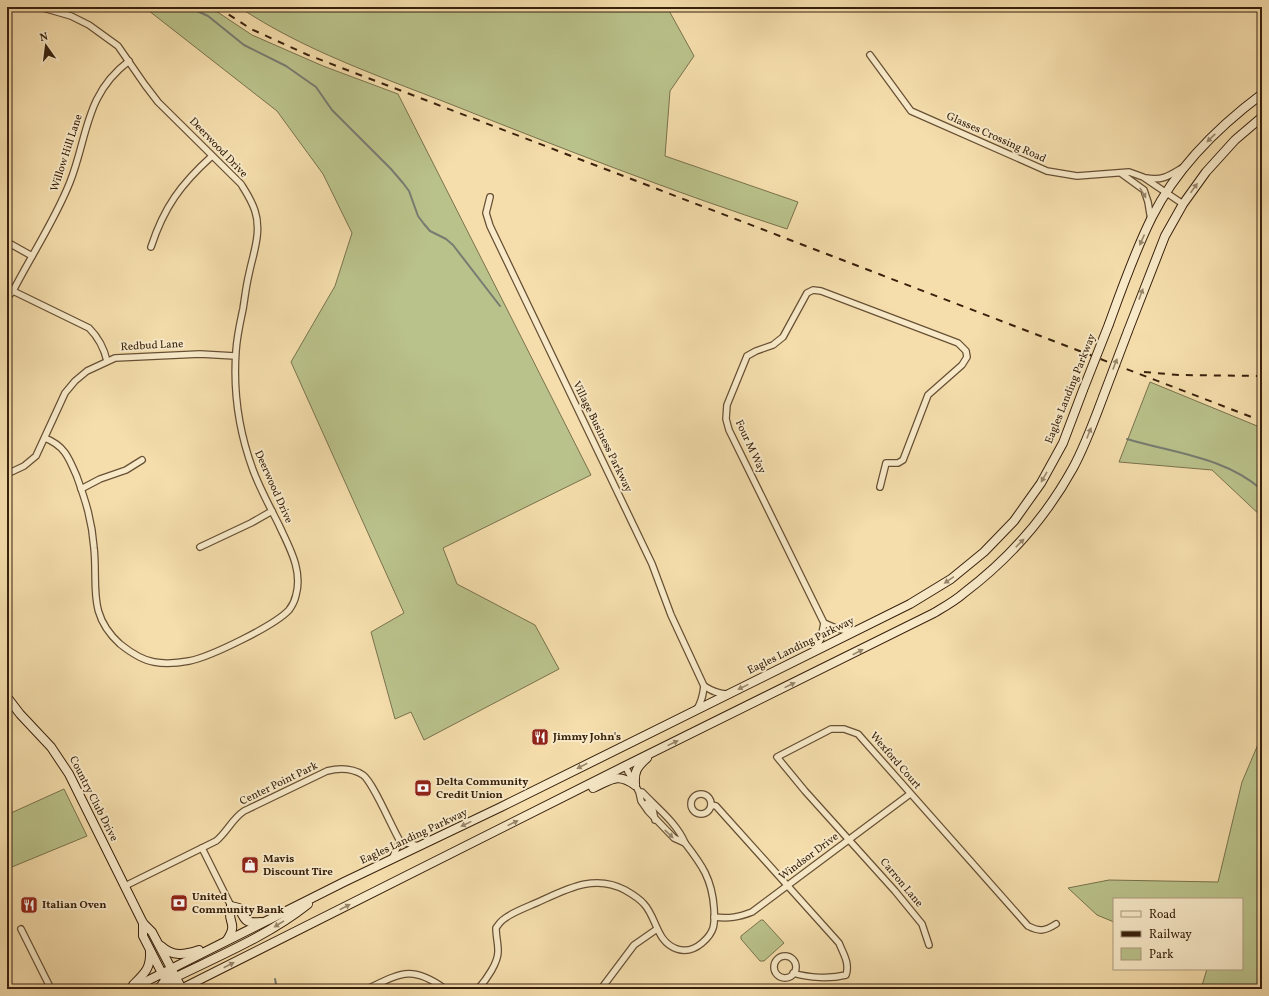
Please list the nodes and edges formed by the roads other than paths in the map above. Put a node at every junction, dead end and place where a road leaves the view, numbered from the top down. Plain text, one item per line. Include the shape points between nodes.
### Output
1 (40, 7) edge
2 (870, 55) dead end
3 (129, 62) junction
4 (1262, 94) edge
5 (1262, 117) edge
6 (212, 156) junction
7 (1187, 164) junction
8 (1122, 174) junction
9 (1143, 177) junction
10 (1166, 193) junction
11 (490, 197) dead end
12 (1183, 204) junction
13 (1151, 220) junction
14 (7, 242) edge
15 (151, 247) dead end
16 (32, 256) junction
17 (14, 291) junction
18 (7, 298) edge
19 (235, 356) junction
20 (108, 361) junction
21 (45, 438) junction
22 (142, 460) dead end
23 (7, 474) edge
24 (880, 487) dead end
25 (81, 488) junction
26 (272, 511) junction
27 (200, 547) dead end
28 (824, 623) junction
29 (855, 632) junction
30 (815, 652) junction
31 (704, 686) junction
32 (729, 694) junction
33 (7, 697) edge
34 (695, 711) junction
35 (656, 751) junction
36 (625, 766) junction
37 (638, 790) junction
38 (910, 794) junction
39 (711, 805) dead end
40 (530, 814) junction
41 (849, 839) junction
42 (400, 841) junction
43 (685, 843) junction
44 (419, 847) junction
45 (202, 848) junction
46 (391, 860) junction
47 (125, 886) junction
48 (788, 886) junction
49 (322, 893) junction
50 (231, 906) junction
51 (714, 917) junction
52 (266, 921) junction
53 (143, 923) junction
54 (1056, 924) dead end
55 (21, 929) dead end
56 (657, 929) junction
57 (226, 941) junction
58 (159, 944) junction
59 (929, 945) dead end
60 (150, 950) junction
61 (171, 968) junction
62 (162, 973) junction
63 (793, 973) dead end
64 (211, 974) junction
65 (176, 977) junction
66 (166, 981) junction
67 (51, 989) edge
68 (130, 989) edge
69 (157, 989) edge
70 (171, 989) edge
71 (181, 989) edge
72 (195, 989) edge
73 (367, 989) edge
74 (445, 989) edge
75 (478, 989) edge
76 (601, 989) edge

1 - 3 street, Deerwood Drive via 71,16 89,25 118,46
2 - 8 street, Glasses Crossing Road via 911,111 1047,171 1077,176
3 - 6 street, Deerwood Drive via 158,102
3 - 16 street, Willow Hill Lane via 108,81 96,98 70,181 53,220
4 -> 7 main road, Eagles Landing Parkway via 1236,113
12 -> 5 main road via 1206,172 1235,140
6 - 15 street via 182,187 163,216
6 - 19 street, Deerwood Drive via 241,184 255,210 258,226 238,327
7 - 9 street via 1162,179
7 - 10 main road, Eagles Landing Parkway
8 - 9 street, Glasses Crossing Road via 1130,172
8 -> 13 street via 1144,190
9 - 10 street, Glasses Crossing Road
10 - 12 street, Glasses Crossing Road
10 - 13 main road, Eagles Landing Parkway
11 - 31 street, Village Business Parkway via 486,213 490,226 652,564 671,615
35 -> 12 main road, bridge via 928,616 964,594 1026,537 1054,501 1077,461 1164,236
13 -> 29 main road, Eagles Landing Parkway, bridge via 1133,259 1064,443 1041,483 1014,521 984,552 951,579 910,604
14 - 16 street
16 - 17 street, Willow Hill Lane
17 - 18 street, Willow Hill Lane
17 - 20 street via 89,328 104,348
19 - 20 street, Redbud Lane via 168,354 115,358
19 - 26 street, Deerwood Drive via 236,399 246,451
20 - 21 street, Redbud Lane via 87,371 65,393
21 - 23 street, Redbud Lane via 36,456 24,466
21 - 25 street, Deerwood Drive via 56,442 65,451
22 - 25 street via 126,470
24 - 28 street, Four M Way via 886,463 898,463 903,460 928,395 962,365 967,357 966,351 958,343 814,290 807,293 783,337 773,345 748,356 728,405 726,419 734,441
25 - 26 street, Deerwood Drive via 89,510 95,550 97,605 104,627 112,637 137,656 155,662 175,663 208,655 267,627 289,610 298,587 298,575 294,558
26 - 27 street via 251,524
28 - 29 street
28 - 30 street
29 - 30 main road, Eagles Landing Parkway
30 -> 32 main road, Eagles Landing Parkway
31 - 32 street via 720,694
31 - 34 street via 703,695
32 - 34 main road, Eagles Landing Parkway
33 - 47 main road, Country Club Drive via 59,758 69,774
34 -> 44 main road, Eagles Landing Parkway
35 - 36 main road
35 - 37 main road via 637,768 634,775
36 - 37 street
36 - 40 main road
37 - 40 main road via 622,778 615,778 562,804
37 - 43 street via 677,828
37 -> 43 street via 653,810 655,820 674,838
38 - 41 street, Windsor Drive
38 - 41 street, Wexford Court via 858,734 844,728 831,729 778,757
38 - 54 street, Wexford Court via 1028,926 1046,930
39 - 48 street via 716,806
64 -> 40 main road
41 - 48 street, Windsor Drive
41 - 59 street, Carron Lane via 922,924
42 - 44 street
42 - 45 street, Center Point Park via 364,776 338,768 320,774 244,811 223,835
42 - 46 street
43 - 51 street via 708,876 713,895
44 - 46 main road, Eagles Landing Parkway
45 - 47 street, Center Point Park
45 - 50 street
46 - 49 main road, Eagles Landing Parkway
47 - 53 main road, Country Club Drive
48 - 51 street, Windsor Drive via 752,912 739,918
48 - 63 street via 839,943 848,970 846,975 836,978
49 - 52 main road, Eagles Landing Parkway
49 -> 65 main road via 296,914 267,932
50 - 52 main road via 238,908 244,920
50 - 57 main road via 229,914 233,929
51 - 56 street via 713,931 710,935 698,946 688,950 670,946
52 - 57 main road, Eagles Landing Parkway
53 - 58 main road, Country Club Drive
53 - 60 main road, Country Club Drive via 143,936
55 - 67 street
56 - 75 street via 652,915 634,894 605,882 576,886 504,918 496,928 498,952 494,966
56 - 76 street via 634,944
57 - 58 main road via 178,955 168,952
57 - 61 main road, Eagles Landing Parkway
58 - 61 main road, Country Club Drive
60 - 62 main road, Country Club Drive
60 - 68 main road via 147,970
61 - 62 main road, Eagles Landing Parkway
61 - 65 main road, Country Club Drive
61 - 66 main road
62 - 66 main road, Country Club Drive
62 - 68 main road, Eagles Landing Parkway
64 - 71 main road
64 - 72 main road
65 - 70 main road via 172,981
65 - 71 main road, Country Club Drive
66 - 69 main road
66 - 70 main road, Country Club Drive
73 - 74 street via 394,976 412,973

